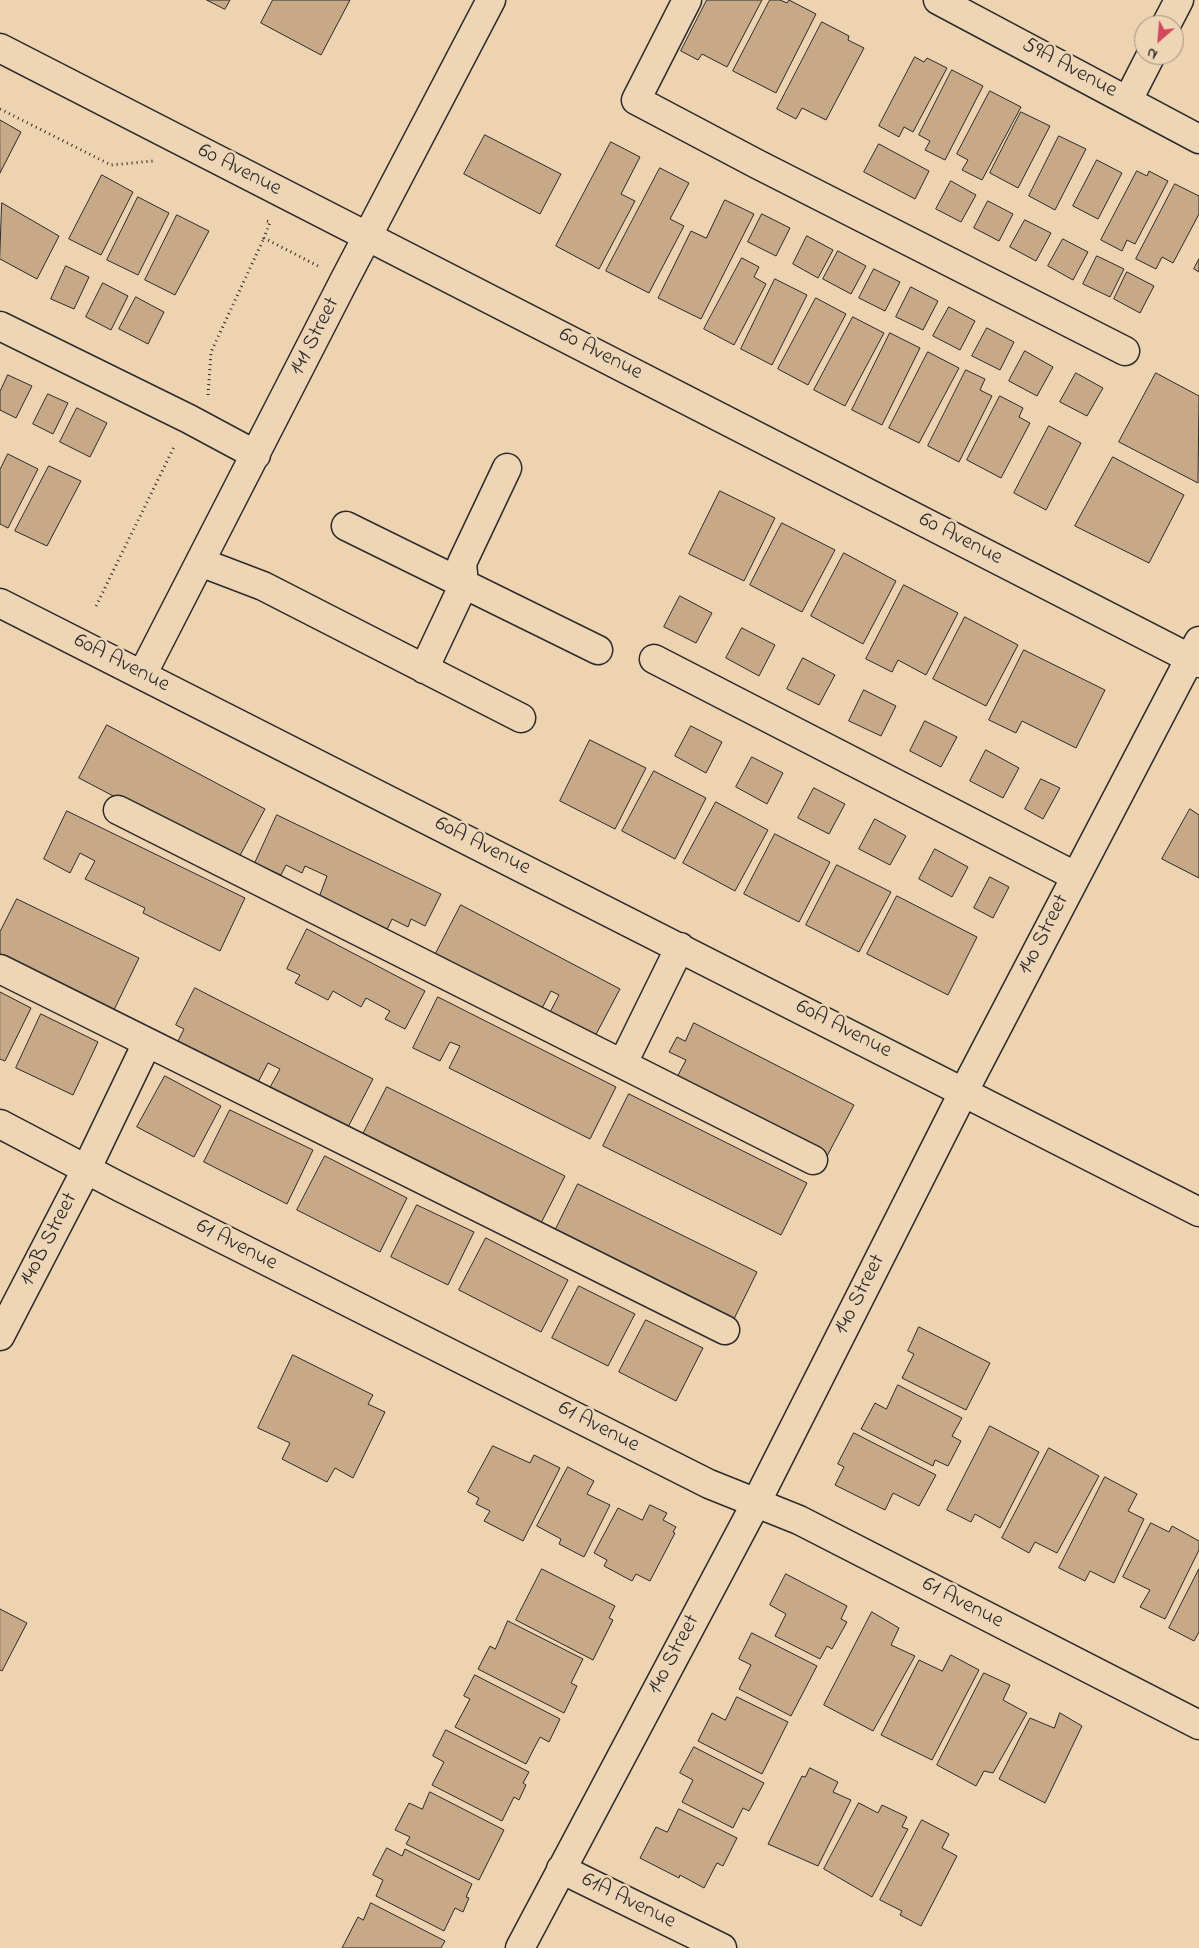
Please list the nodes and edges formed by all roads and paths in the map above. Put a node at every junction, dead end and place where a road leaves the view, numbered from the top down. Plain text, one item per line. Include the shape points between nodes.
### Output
1 (491, 0) edge
2 (687, 0) edge
3 (938, 0) edge
4 (1179, 0) edge
5 (1171, 15) edge
6 (0, 48) edge
7 (1146, 65) edge
8 (1128, 100) junction
9 (0, 109) edge
10 (1199, 139) edge
11 (160, 165) dead end
12 (262, 218) dead end
13 (368, 237) junction
14 (264, 238) junction
15 (321, 268) dead end
16 (0, 326) edge
17 (1126, 351) dead end
18 (189, 419) junction
19 (256, 455) junction
20 (507, 468) dead end
21 (346, 526) dead end
22 (200, 562) junction
23 (464, 584) junction
24 (0, 603) edge
25 (96, 606) dead end
26 (598, 650) dead end
27 (1196, 654) edge
28 (654, 659) dead end
29 (424, 669) junction
30 (142, 675) junction
31 (521, 718) dead end
32 (118, 810) dead end
33 (1076, 876) junction
34 (680, 947) junction
35 (0, 969) edge
36 (146, 1043) junction
37 (624, 1063) junction
38 (964, 1091) junction
39 (0, 1124) edge
40 (813, 1160) dead end
41 (86, 1170) junction
42 (1199, 1212) edge
43 (725, 1330) dead end
44 (0, 1336) edge
45 (756, 1503) junction
46 (1199, 1725) edge
47 (561, 1869) junction
48 (520, 1948) edge
49 (722, 1948) edge

1 - 13 street, 141 Street
2 - 17 street via 636,100
3 - 8 street, 59A Avenue
4 - 5 street
6 - 13 street, 60 Avenue
7 - 8 street
8 - 10 street, 59A Avenue
9 - 11 path via 111,165 152,161
12 - 14 path via 270,222
13 - 19 street, 141 Street
13 - 27 street, 60 Avenue
14 - 15 path
14 - 18 path via 211,352 205,407
16 - 18 street
18 - 19 street
18 - 25 path
19 - 22 street, 141 Street
20 - 23 street via 462,563
21 - 23 street
22 - 29 street via 263,586
22 - 30 street, 141 Street
23 - 26 street
23 - 29 street
24 - 30 street, 60A Avenue
27 - 33 street, 140 Street
28 - 33 street
29 - 31 street
30 - 34 street, 60A Avenue
32 - 37 street
33 - 38 street, 140 Street
34 - 37 street
34 - 38 street, 60A Avenue
35 - 36 street
36 - 41 street, 140B Street
36 - 43 street
37 - 40 street
38 - 42 street, 60A Avenue
38 - 45 street, 140 Street
39 - 41 street, 61 Avenue
41 - 44 street, 140B Street
41 - 45 street, 61 Avenue via 709,1484
45 - 46 street, 61 Avenue via 799,1520
45 - 47 street, 140 Street
47 - 48 street, 140 Street
47 - 49 street, 61A Avenue

